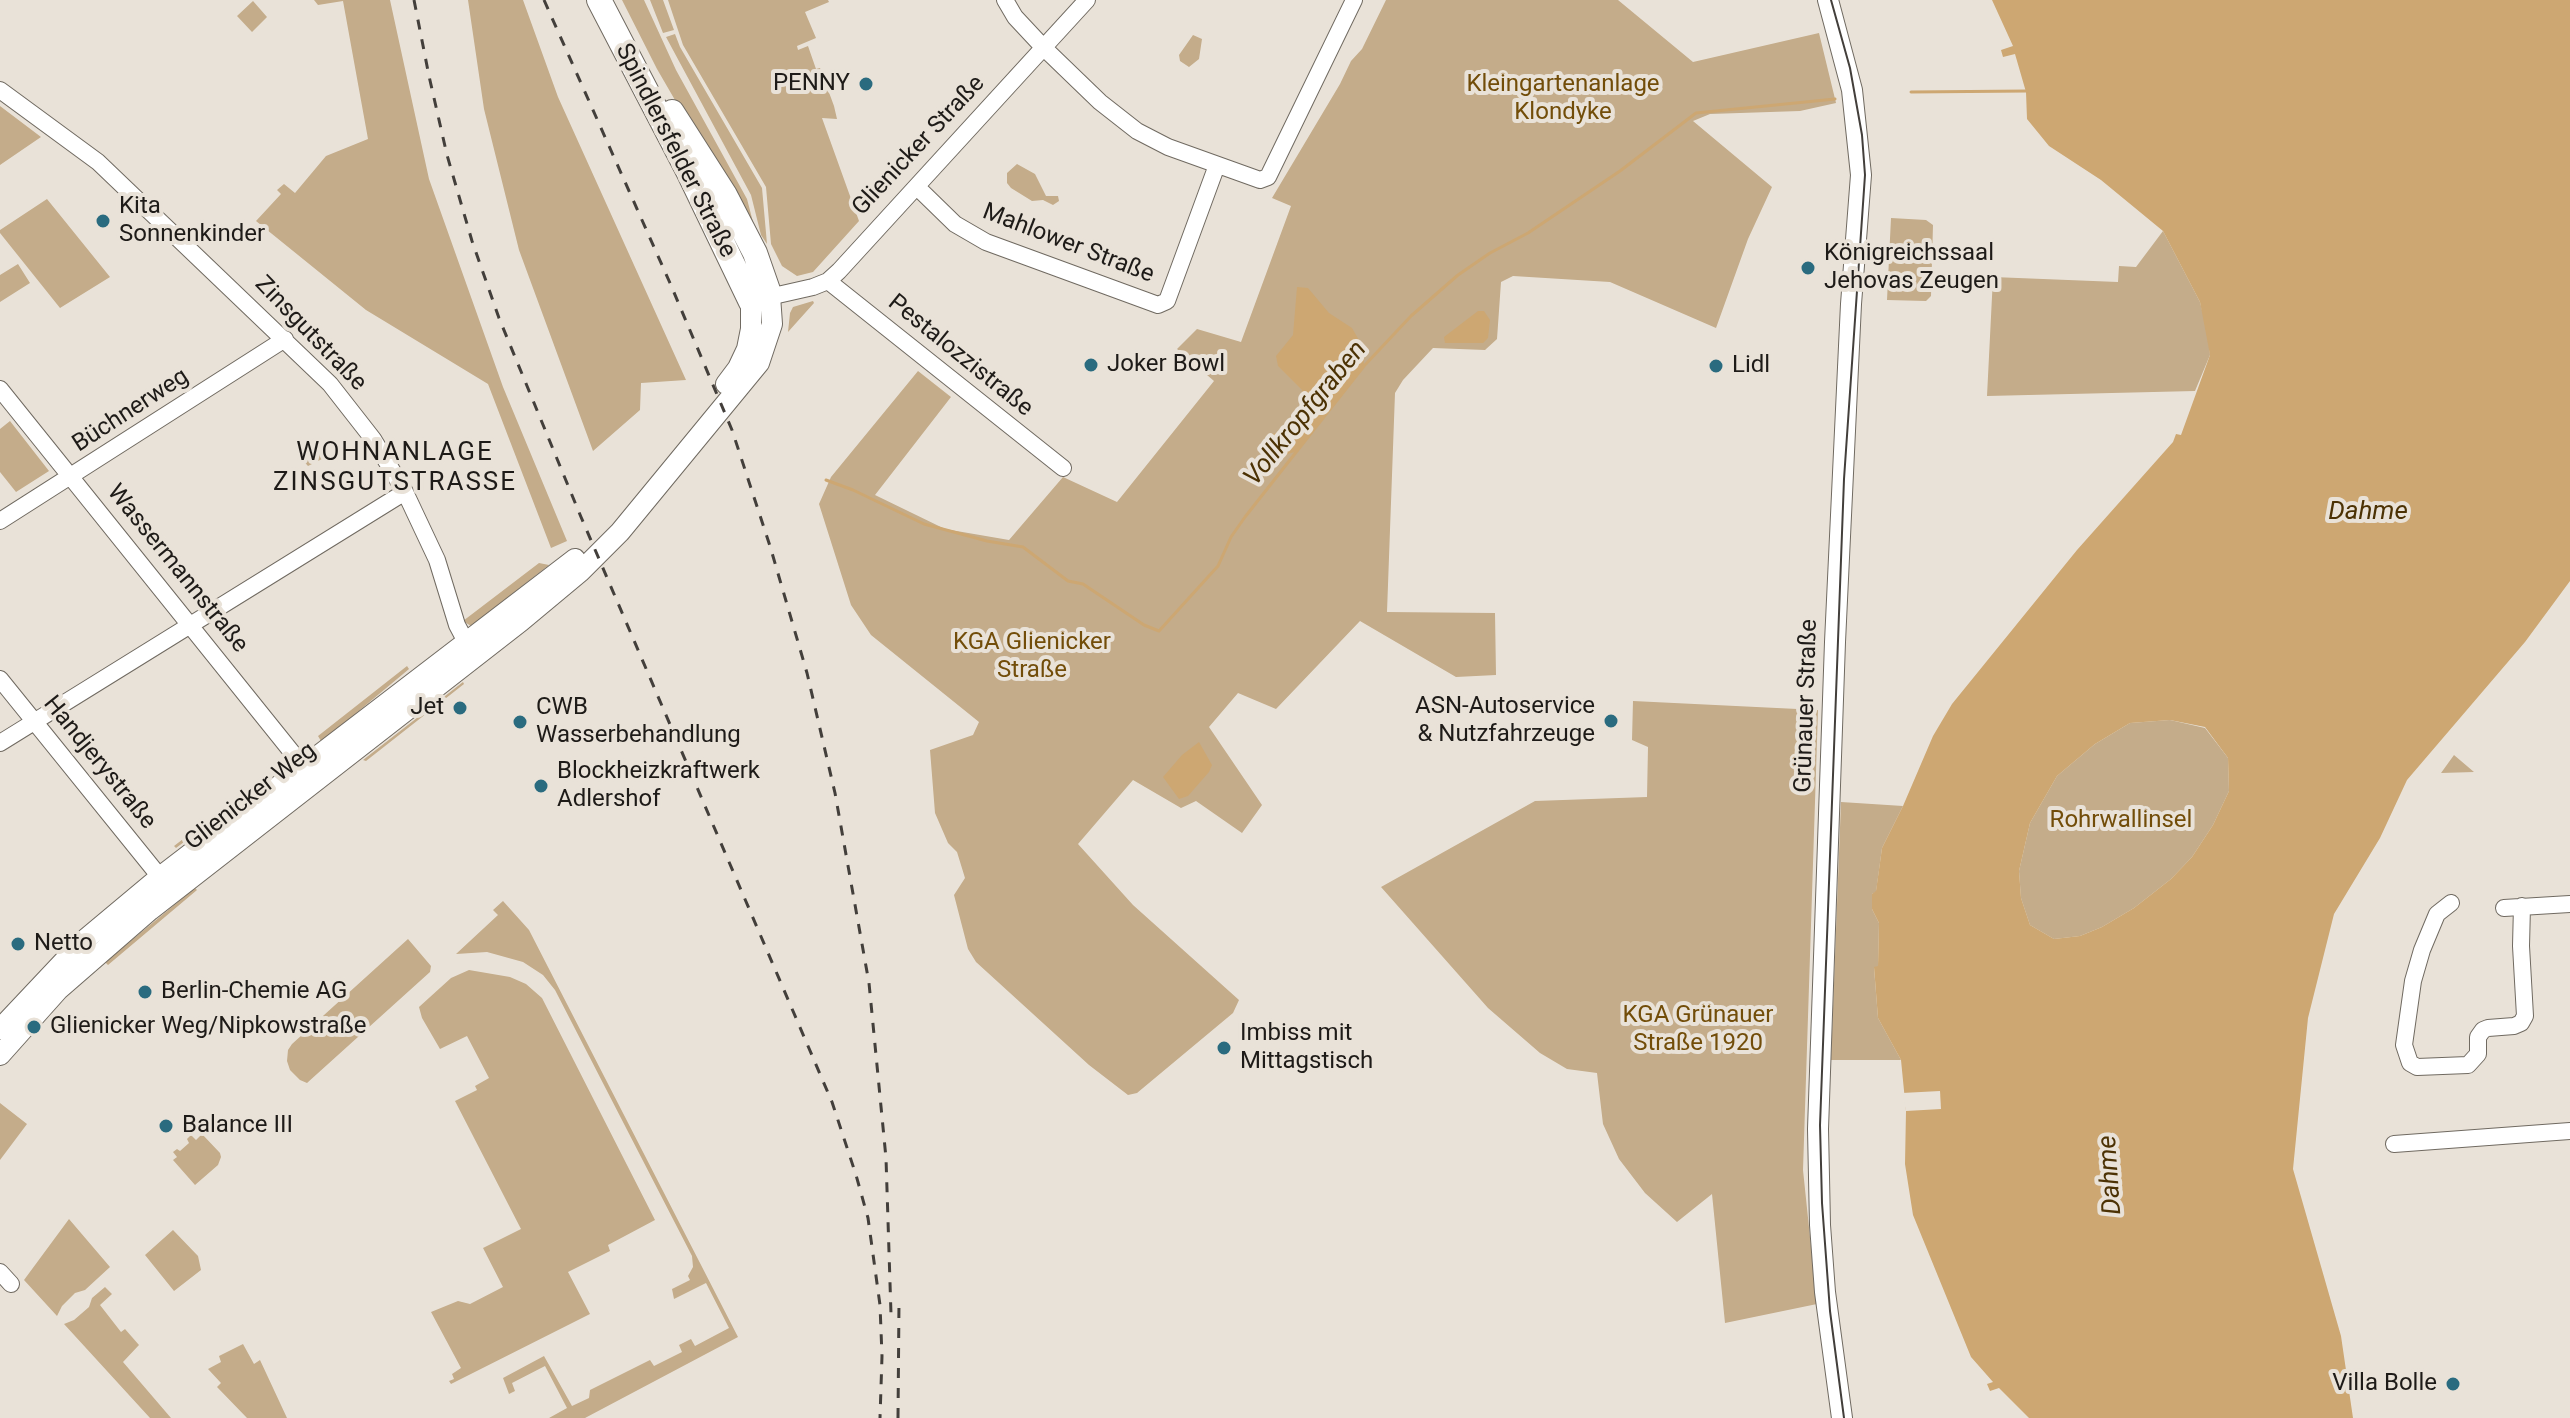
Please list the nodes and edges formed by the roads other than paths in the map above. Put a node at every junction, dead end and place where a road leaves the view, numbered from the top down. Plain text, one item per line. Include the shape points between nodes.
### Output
1 (599, 0) edge
2 (612, 0) edge
3 (1005, 0) edge
4 (1087, 0) edge
5 (1354, 0) edge
6 (1828, 0) edge
7 (1043, 47) junction
8 (0, 90) edge
9 (1217, 165) junction
10 (917, 187) junction
11 (828, 281) junction
12 (760, 299) junction
13 (285, 339) junction
14 (0, 389) edge
15 (1063, 468) dead end
16 (71, 478) junction
17 (405, 492) junction
18 (0, 521) edge
19 (190, 625) junction
20 (466, 642) junction
21 (0, 679) edge
22 (34, 721) junction
23 (0, 743) edge
24 (309, 773) junction
25 (160, 877) junction
26 (2451, 903) dead end
27 (2570, 904) edge
28 (2522, 906) junction
29 (2504, 908) dead end
30 (0, 1029) edge
31 (0, 1055) edge
32 (2570, 1131) edge
33 (2394, 1144) dead end
34 (1842, 1418) edge

1 - 12 highway, Spindlersfelder Straße
2 - 12 highway, Spindlersfelder Straße via 653,81 755,253
3 - 7 street
4 - 7 street, Glienicker Straße
5 - 9 street via 1268,177 1260,180
6 - 34 main road, Grünauer Straße via 1850,77 1861,175 1843,453 1818,1129 1824,1279
7 - 9 street via 1137,131
7 - 10 street, Glienicker Straße
8 - 13 street, Zinsgutstraße via 98,162
9 - 10 street, Mahlower Straße via 1167,301 1158,305 986,242 955,224
10 - 11 street, Glienicker Straße
11 - 12 street, Glienicker Straße
11 - 15 street, Pestalozzistraße
12 - 20 main road, Glienicker Weg via 747,349 732,377 599,536
12 - 24 main road, Glienicker Weg via 772,324 759,363 620,532 550,598
13 - 16 street, Büchnerweg
13 - 17 street, Zinsgutstraße via 359,420
14 - 16 street, Wassermannstraße
16 - 18 street, Büchnerweg
16 - 19 street, Wassermannstraße
17 - 19 street
17 - 20 street, Zinsgutstraße via 437,560
19 - 22 street
19 - 24 street, Wassermannstraße
20 - 24 main road, Glienicker Weg
21 - 22 street, Handjerystraße
22 - 23 street
22 - 25 street, Handjerystraße
24 - 25 main road, Glienicker Weg
24 - 31 main road, Glienicker Weg via 75,975
25 - 30 main road, Glienicker Weg via 81,943
26 - 28 street via 2437,914 2413,981 2404,1045 2417,1067 2468,1065 2478,1054 2483,1030 2521,1023
27 - 28 street
28 - 29 street
32 - 33 street

